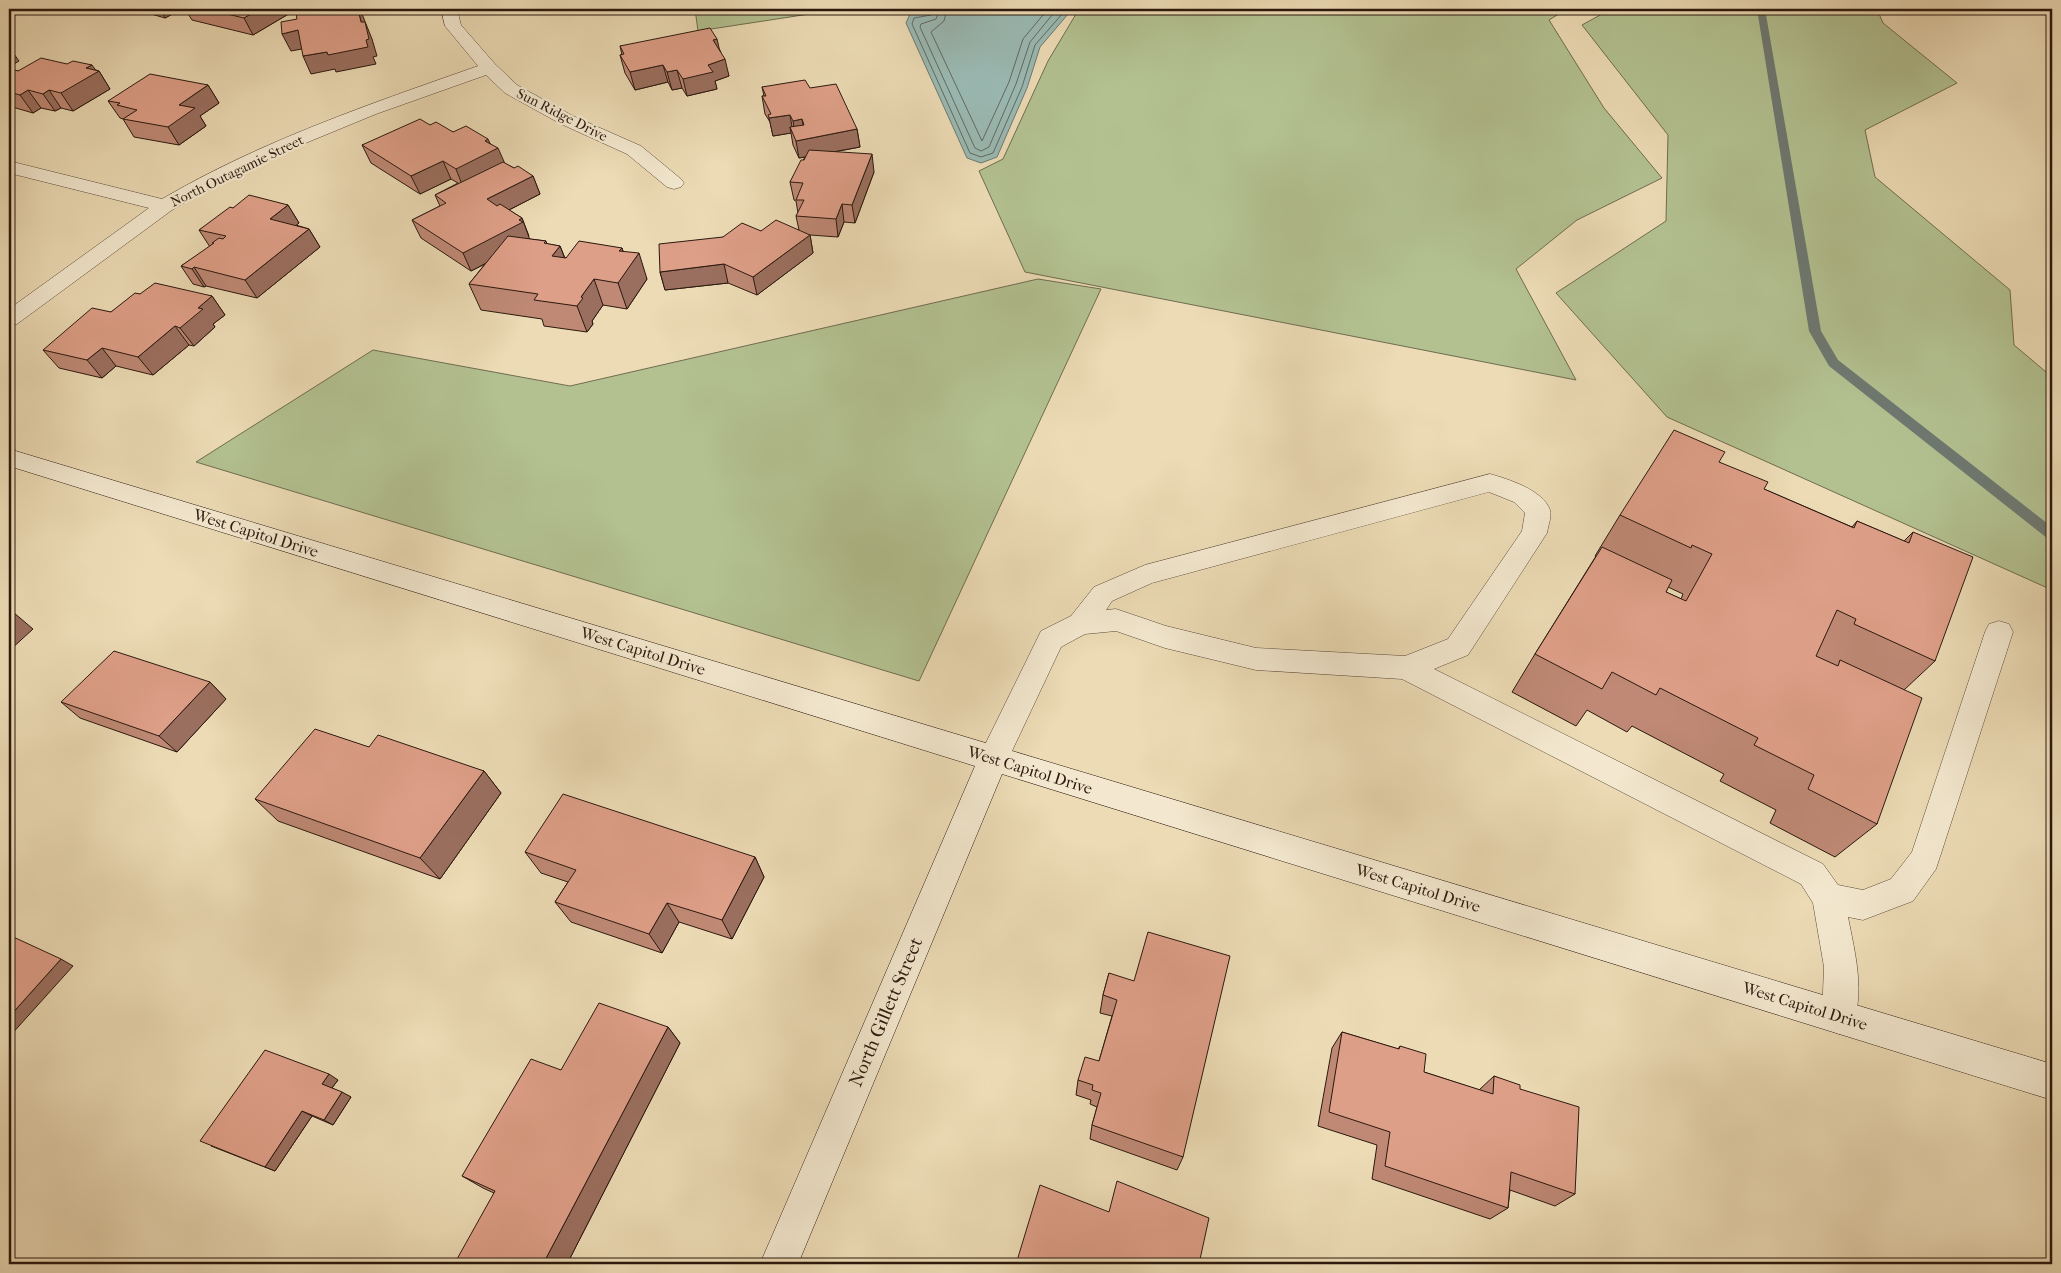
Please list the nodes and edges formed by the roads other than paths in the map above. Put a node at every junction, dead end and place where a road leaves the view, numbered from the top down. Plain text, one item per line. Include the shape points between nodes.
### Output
1 (449, 9) edge
2 (489, 68) junction
3 (9, 167) edge
4 (674, 183) dead end
5 (165, 206) junction
6 (9, 319) edge
7 (9, 457) edge
8 (1081, 624) junction
9 (1999, 632) dead end
10 (1406, 668) junction
11 (993, 759) junction
12 (1828, 898) junction
13 (1840, 1016) junction
14 (2052, 1082) edge
15 (779, 1264) edge

1 - 2 street, Sun Ridge Drive via 453,26
2 - 4 street, Sun Ridge Drive via 511,89 528,99 634,150
2 - 5 street, North Outagamie Street via 370,110 290,144
3 - 5 street
5 - 6 street, North Outagamie Street
7 - 11 street, West Capitol Drive
8 - 10 street via 1116,620 1165,637 1256,659
8 - 10 street via 1103,594 1145,575 1490,483 1523,496 1538,512 1534,533 1458,647
8 - 11 street, North Gillett Street via 1051,640
9 - 12 street via 1925,859 1902,890 1863,904
10 - 12 street via 1812,874
11 - 13 street, West Capitol Drive
11 - 15 street, North Gillett Street
12 - 13 street via 1841,967
13 - 14 street, West Capitol Drive

